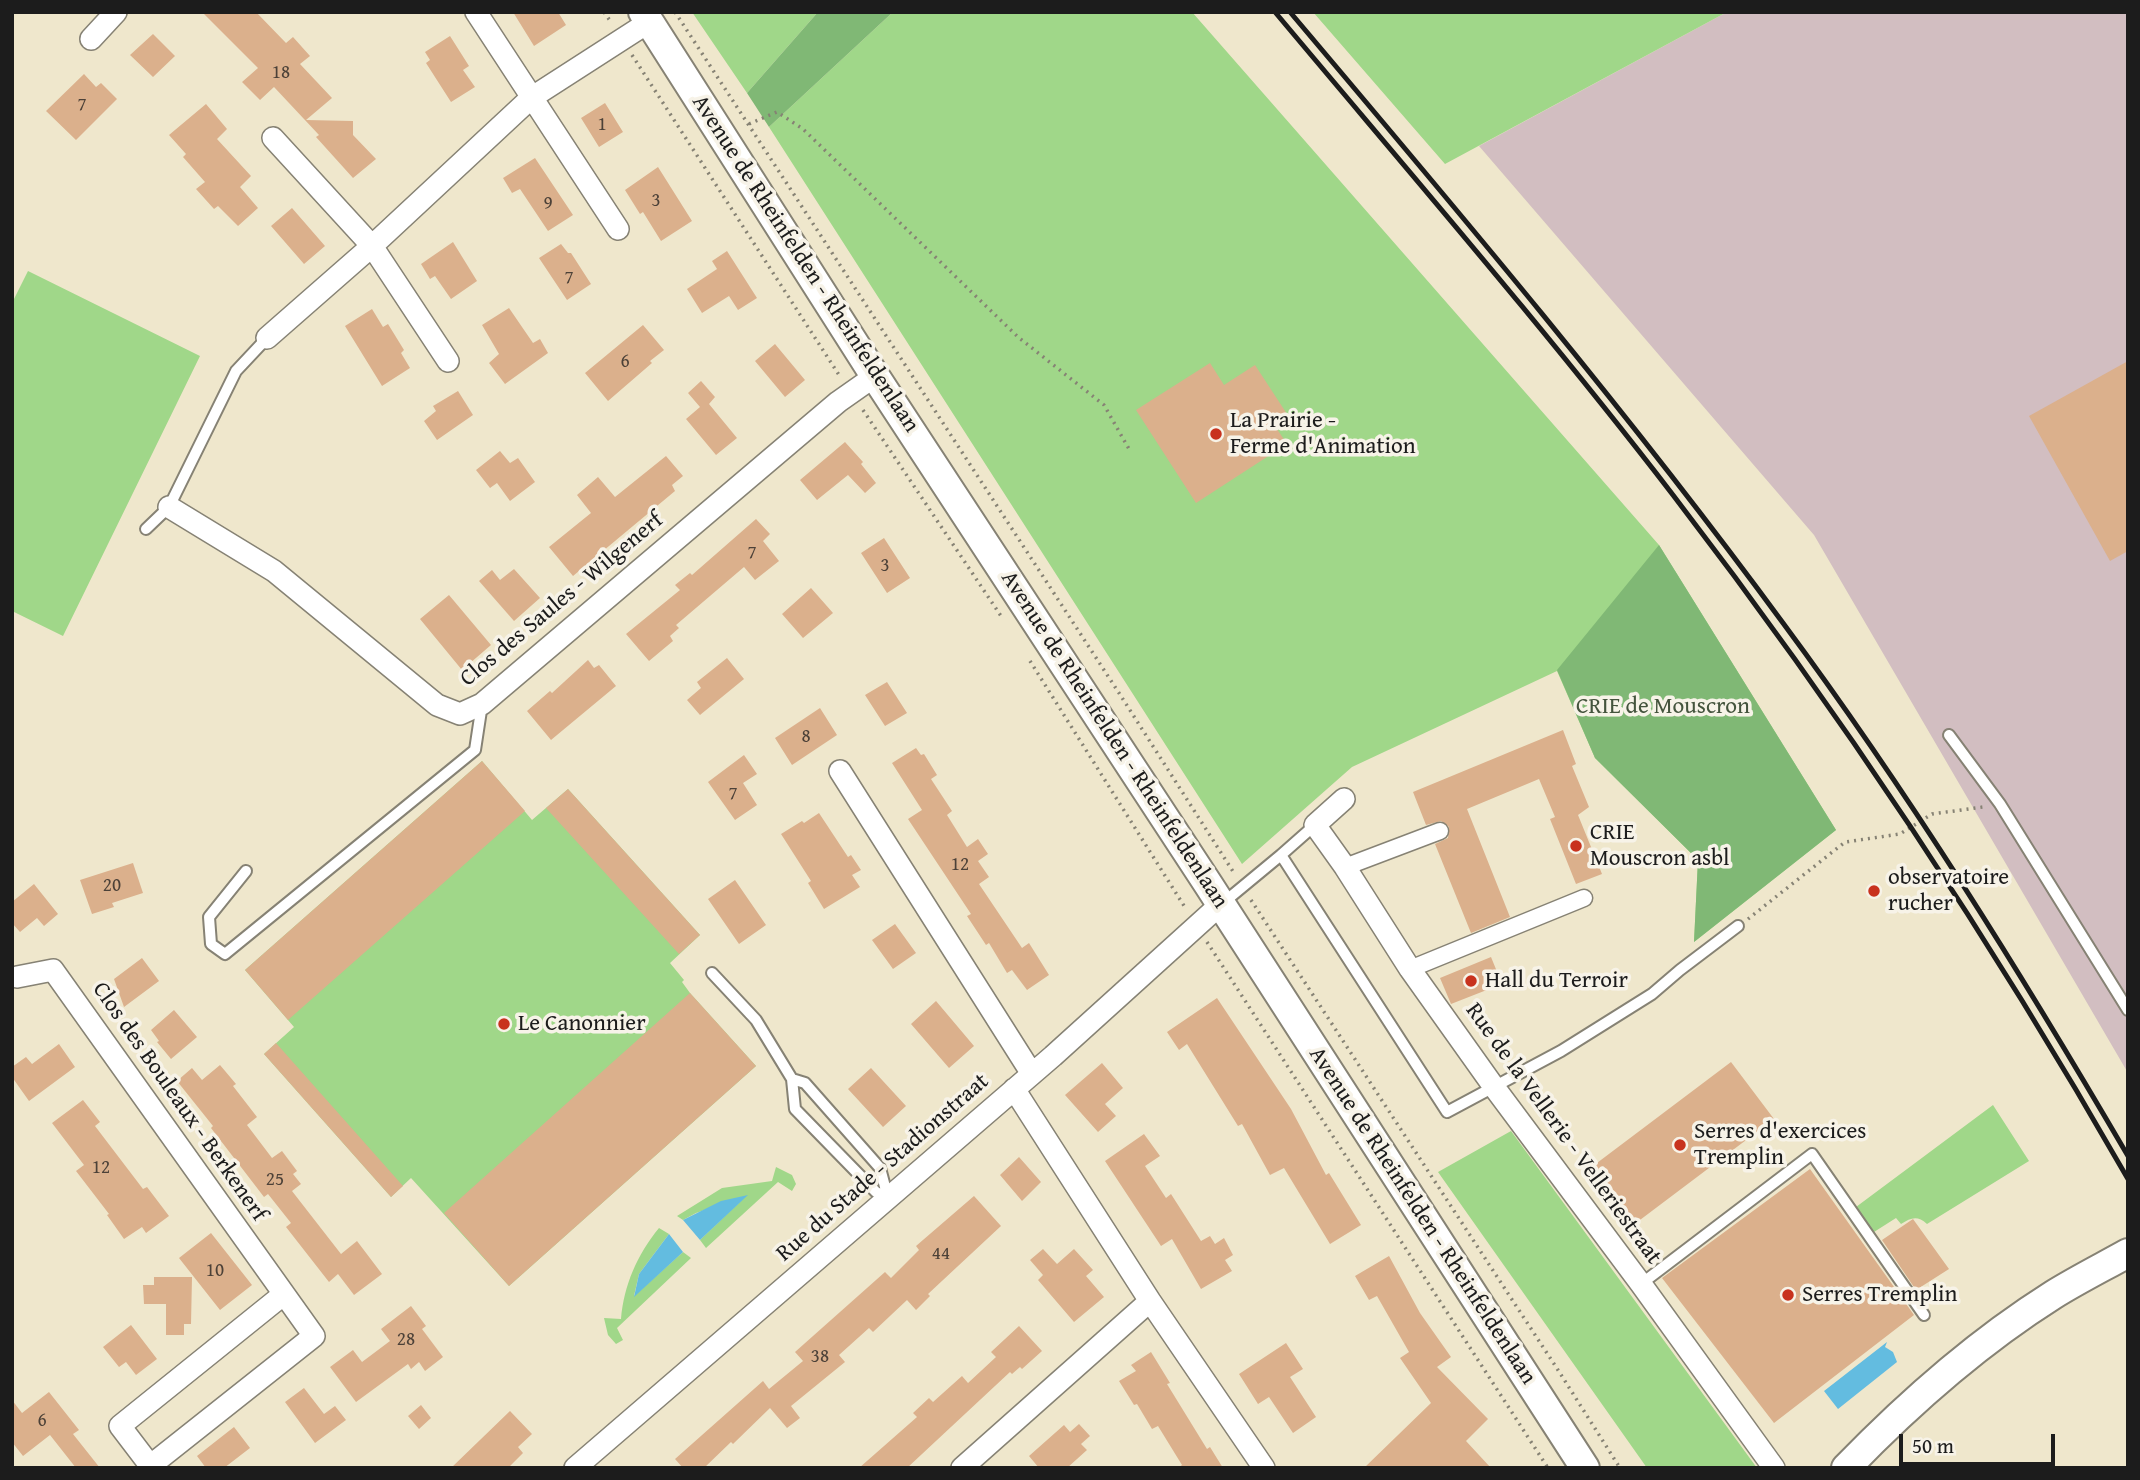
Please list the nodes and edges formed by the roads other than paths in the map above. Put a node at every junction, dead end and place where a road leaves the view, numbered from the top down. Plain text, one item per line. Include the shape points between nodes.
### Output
1 (476, 12) edge
2 (115, 13) edge
3 (656, 15) edge
4 (91, 39) dead end
5 (531, 98) junction
6 (274, 138) dead end
7 (618, 229) dead end
8 (372, 246) junction
9 (267, 338) joint
10 (448, 361) dead end
11 (875, 376) junction
12 (169, 507) junction
13 (146, 529) dead end
14 (482, 704) junction
15 (1949, 735) dead end
16 (840, 771) dead end
17 (1344, 799) dead end
18 (1315, 825) junction
19 (1440, 831) dead end
20 (1281, 855) junction
21 (1345, 867) junction
22 (246, 871) dead end
23 (1232, 896) junction
24 (1584, 898) dead end
25 (1738, 926) road end
26 (1410, 969) junction
27 (712, 973) dead end
28 (17, 977) dead end
29 (2128, 1010) edge
30 (1032, 1073) junction
31 (792, 1079) junction
32 (1494, 1087) junction
33 (1014, 1089) junction
34 (888, 1198) junction
35 (2128, 1253) edge
36 (1641, 1284) junction
37 (284, 1294) junction
38 (1150, 1301) junction
39 (1924, 1315) dead end
40 (151, 1467) edge
41 (575, 1468) edge
42 (962, 1468) edge
43 (1264, 1468) edge
44 (1585, 1468) edge
45 (1774, 1468) edge
46 (1846, 1468) edge

1 - 5 street
2 - 4 street
3 - 5 street
3 - 11 main road, Avenue de Rheinfelden - Rheinfeldenlaan
5 - 7 street
5 - 8 street
6 - 8 street
8 - 9 street
8 - 10 street
9 - 12 lane via 236,371
11 - 14 street, Clos des Saules - Wilgenerf
11 - 23 main road, Avenue de Rheinfelden - Rheinfeldenlaan
12 - 13 lane
12 - 14 street, Clos des Saules - Wilgenerf via 274,571 437,705 460,714
14 - 22 lane via 475,750 225,954 211,944 209,917
15 - 29 lane via 2000,804
16 - 30 street
17 - 18 street
18 - 20 lane
18 - 21 street, Rue de la Vellerie - Velleriestraat
19 - 21 street
20 - 23 lane
20 - 32 lane via 1447,1112
21 - 26 street, Rue de la Vellerie - Velleriestraat
23 - 30 street, Rue du Stade - Stadionstraat
23 - 44 main road, Avenue de Rheinfelden - Rheinfeldenlaan
24 - 26 street
25 - 32 lane via 1652,994
26 - 32 street, Rue de la Vellerie - Velleriestraat
27 - 31 lane via 756,1020
28 - 37 street, Clos des Bouleaux - Berkenerf via 53,970
30 - 33 street, Rue du Stade - Stadionstraat
31 - 34 lane via 805,1083 880,1168
31 - 34 lane via 795,1109 876,1192
32 - 36 street, Rue de la Vellerie - Velleriestraat
33 - 34 street, Rue du Stade - Stadionstraat
33 - 38 street
34 - 41 street, Rue du Stade - Stadionstraat
35 - 46 main road via 2004,1329 1888,1424
36 - 39 lane via 1812,1154
36 - 45 street, Rue de la Vellerie - Velleriestraat
37 - 40 street, Clos des Bouleaux - Berkenerf via 314,1336
37 - 40 street, Clos des Bouleaux - Berkenerf via 120,1426
38 - 42 street
38 - 43 street

